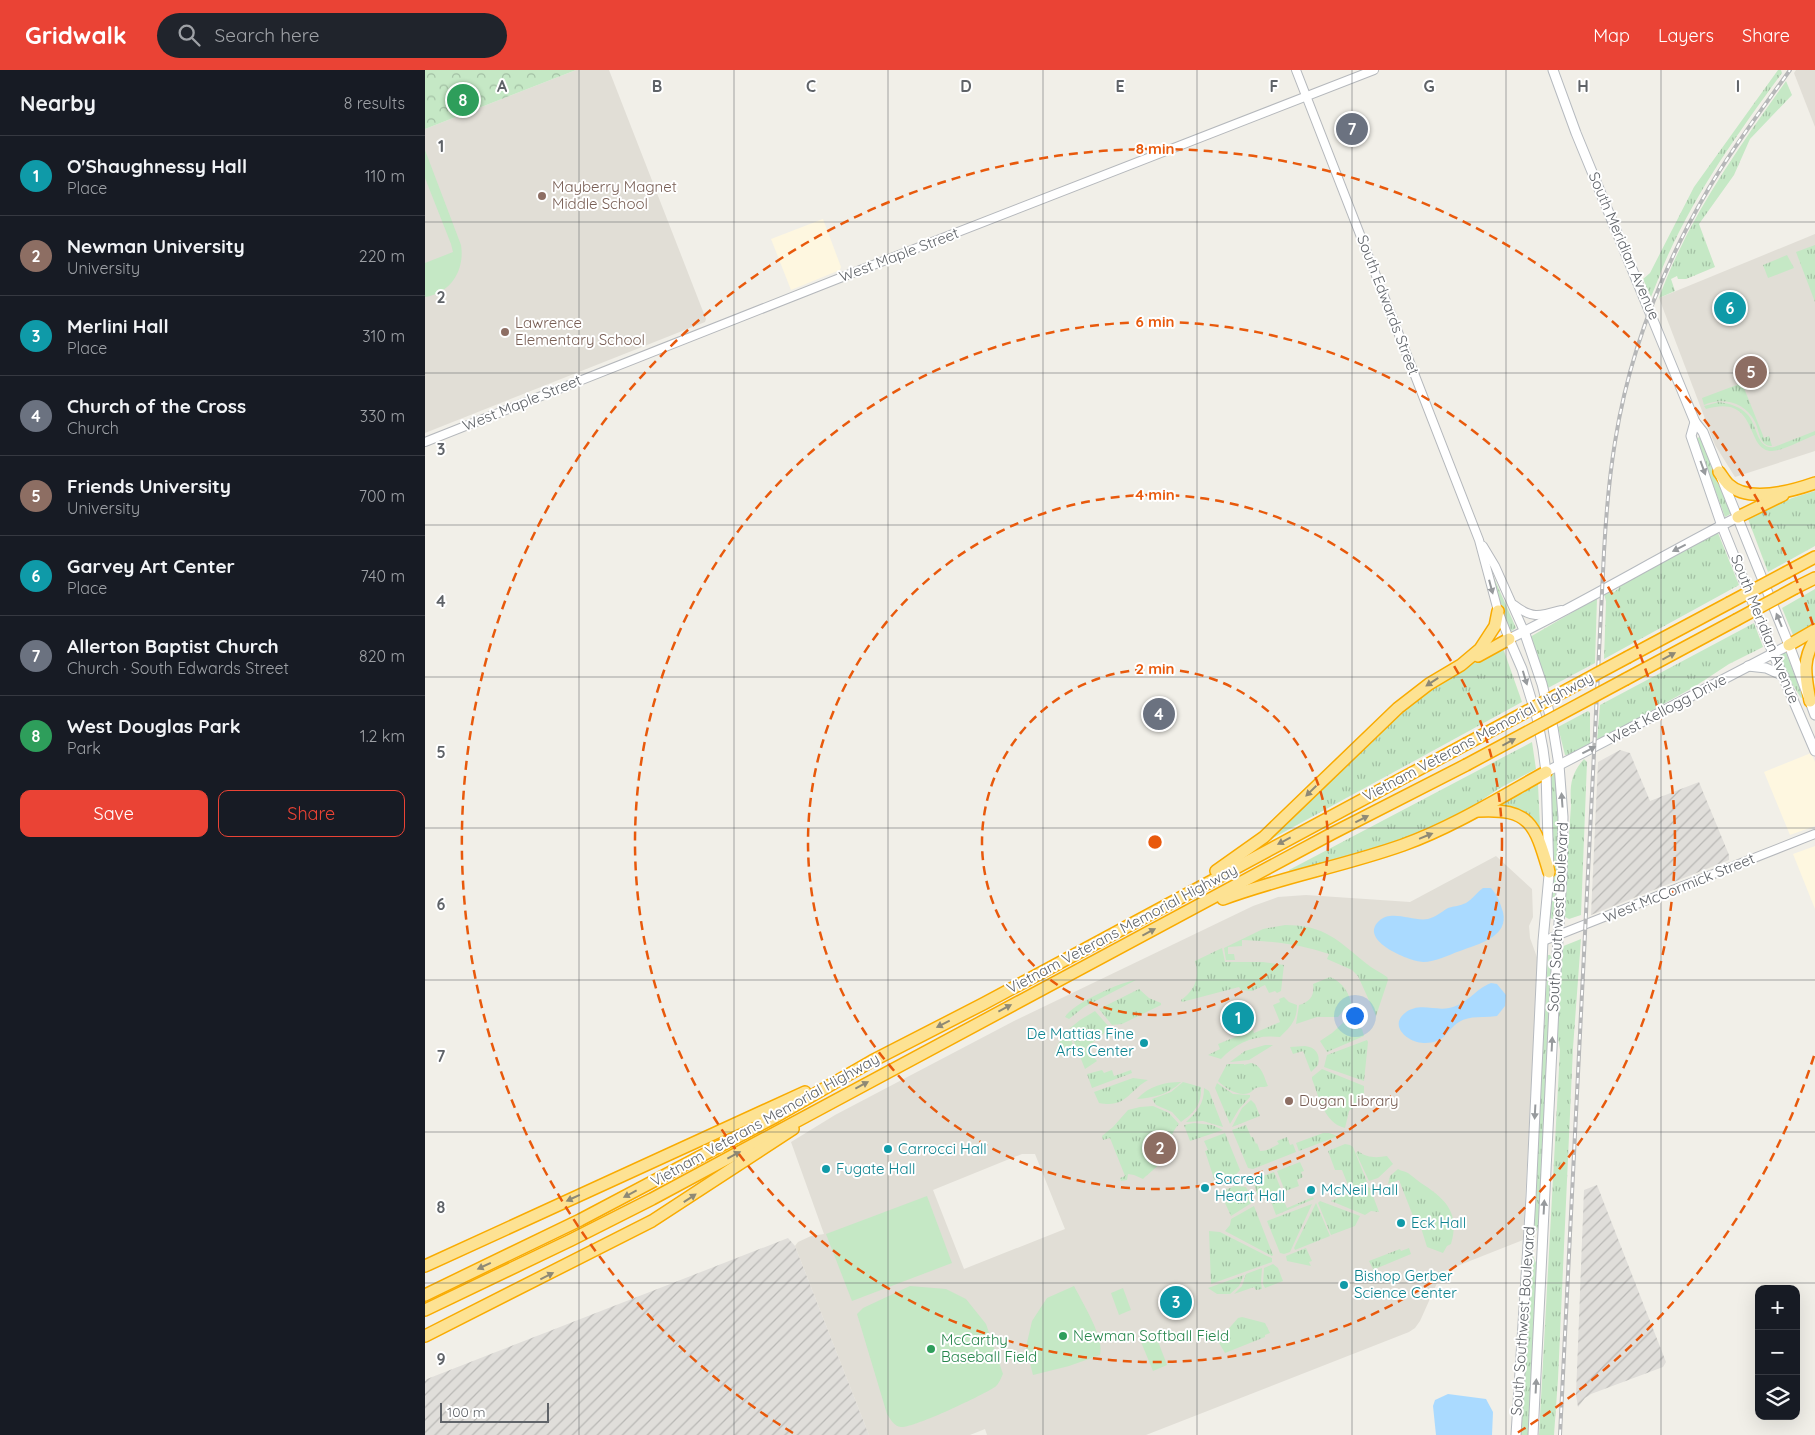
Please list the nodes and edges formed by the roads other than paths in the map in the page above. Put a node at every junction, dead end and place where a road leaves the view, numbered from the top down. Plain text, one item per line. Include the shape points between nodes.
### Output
1 (1296, 70) edge
2 (1374, 70) edge
3 (1553, 70) edge
4 (1307, 96) junction
5 (1695, 422) junction
6 (425, 442) edge
7 (1719, 472) junction
8 (1815, 483) edge
9 (1791, 491) junction
10 (1738, 518) junction
11 (1723, 526) junction
12 (1479, 540) junction
13 (1815, 558) edge
14 (1815, 578) edge
15 (1512, 603) junction
16 (1570, 608) junction
17 (1498, 611) junction
18 (1815, 630) edge
19 (1525, 631) junction
20 (1509, 639) junction
21 (1815, 639) edge
22 (1789, 645) junction
23 (1773, 653) junction
24 (1461, 665) junction
25 (1748, 666) junction
26 (1783, 676) junction
27 (1810, 702) junction
28 (1815, 715) edge
29 (1815, 751) edge
30 (1559, 765) junction
31 (1546, 772) junction
32 (1476, 811) junction
33 (1815, 834) edge
34 (1549, 872) junction
35 (1156, 911) junction
36 (1180, 916) junction
37 (1559, 936) junction
38 (1543, 941) junction
39 (872, 1061) junction
40 (819, 1109) junction
41 (425, 1266) edge
42 (425, 1295) edge
43 (425, 1310) edge
44 (425, 1336) edge
45 (1516, 1435) edge
46 (1533, 1435) edge

1 - 4 street, South Edwards Street
2 - 4 street, West Maple Street
3 - 5 main road, South Meridian Avenue
4 - 6 street, West Maple Street
4 - 12 street, South Edwards Street
5 - 7 main road, South Meridian Avenue via 1703,432
5 -> 11 main road, South Meridian Avenue via 1691,436
7 - 9 highway via 1728,484 1746,494
7 - 10 main road, South Meridian Avenue
8 - 9 highway
9 - 10 highway
10 - 11 main road
22 -> 10 main road, South Meridian Avenue
11 -> 16 main road
11 - 23 main road, South Meridian Avenue
12 - 15 street, South Southwest Boulevard
12 -> 17 street, South Southwest Boulevard
13 -> 35 highway, Vietnam Veterans Memorial Highway, bridge
36 -> 14 highway, Vietnam Veterans Memorial Highway, bridge
15 - 16 street via 1535,616
15 - 19 street, South Southwest Boulevard
16 - 19 main road
17 - 20 street, South Southwest Boulevard
17 - 24 highway via 1495,626 1487,640
18 - 22 highway
19 - 20 main road
19 - 30 main road, South Southwest Boulevard via 1542,684
20 - 24 highway
20 -> 31 main road, South Southwest Boulevard via 1537,718
21 - 27 highway via 1804,670
22 - 23 main road, West Kellogg Drive
22 - 27 main road, South Meridian Avenue
23 - 25 main road, West Kellogg Drive
23 - 26 main road, South Meridian Avenue
24 -> 35 highway via 1397,708 1252,847
25 - 26 main road via 1766,668
30 -> 25 main road, West Kellogg Drive
26 - 29 main road, South Meridian Avenue
27 - 28 main road, South Meridian Avenue
30 - 31 main road, West Kellogg Drive
37 -> 30 main road, South Southwest Boulevard via 1563,847
31 - 32 highway
31 - 34 main road, South Southwest Boulevard
32 - 34 highway via 1511,812 1528,822 1535,831
36 -> 32 highway via 1275,881 1402,845 1433,834
33 - 37 street, West McCormick Street
34 - 38 main road, South Southwest Boulevard
35 -> 39 highway, Vietnam Veterans Memorial Highway
40 -> 36 highway, Vietnam Veterans Memorial Highway
37 - 38 street, West McCormick Street
46 -> 37 main road, South Southwest Boulevard
38 -> 45 main road, South Southwest Boulevard
39 -> 41 highway
39 -> 42 highway, Vietnam Veterans Memorial Highway via 775,1117 580,1220
43 -> 40 highway, Vietnam Veterans Memorial Highway via 579,1236
44 -> 40 highway via 652,1221 789,1133

